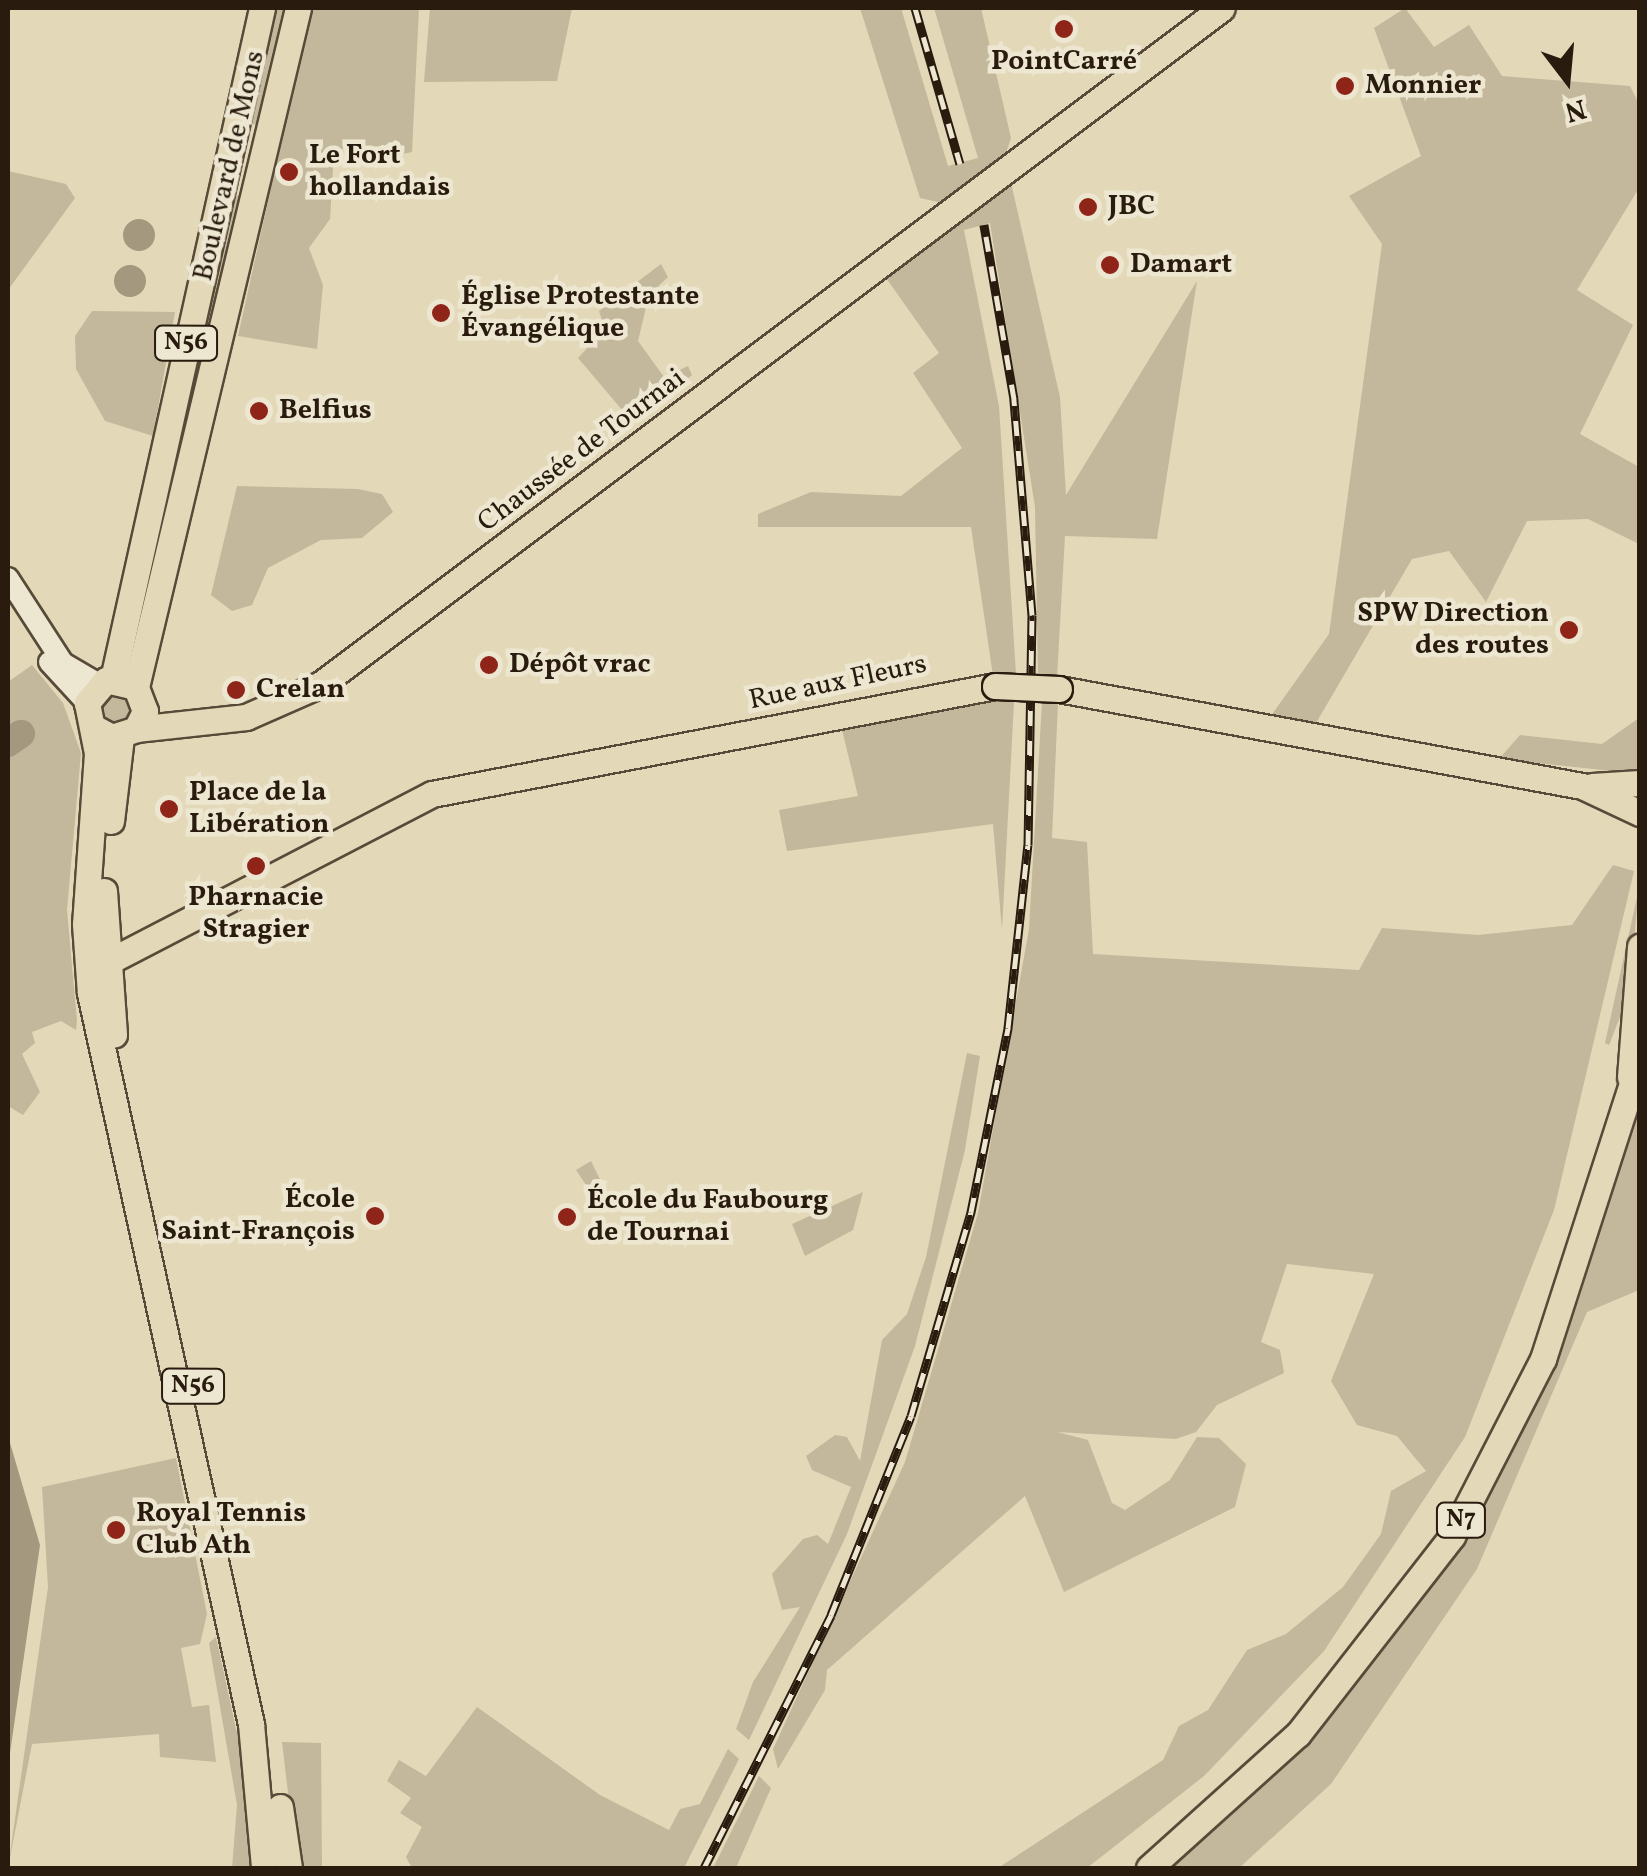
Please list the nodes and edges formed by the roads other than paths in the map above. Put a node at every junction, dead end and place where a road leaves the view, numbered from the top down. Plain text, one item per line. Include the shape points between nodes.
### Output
1 (262, 8) edge
2 (298, 8) edge
3 (1222, 8) edge
4 (8, 578) edge
5 (8, 603) edge
6 (112, 698) junction
7 (200, 723) junction
8 (129, 733) junction
9 (1640, 782) edge
10 (1582, 786) junction
11 (1640, 812) edge
12 (89, 877) junction
13 (102, 930) junction
14 (140, 943) junction
15 (1640, 946) edge
16 (104, 964) junction
17 (1634, 1070) edge
18 (264, 1868) edge
19 (289, 1868) edge
20 (1148, 1868) edge

1 - 6 main road, Boulevard de Mons / N56
2 - 6 main road, Boulevard de Mons / N56
3 - 7 main road, Chaussée de Tournai via 321,684 246,717
4 - 6 street via 63,664
5 - 6 street
6 - 7 main road, Chaussée de Tournai
6 - 8 main road
6 - 8 main road
6 - 12 main road, N56
7 - 8 main road, Chaussée de Tournai
8 - 13 main road, N56
9 - 10 main road, Rue aux Fleurs
10 - 11 main road, Rue aux Fleurs
10 - 14 main road, Rue aux Fleurs, bridge via 1059,689 995,686 432,794
12 - 16 main road via 92,952
12 - 18 main road, N56 via 90,993 251,1724
13 - 14 main road
13 - 16 main road, N56
14 - 16 main road, Rue aux Fleurs
15 - 17 main road, N7
16 - 19 main road, N56
17 - 20 main road, N7 via 1543,1358 1452,1536 1298,1734

